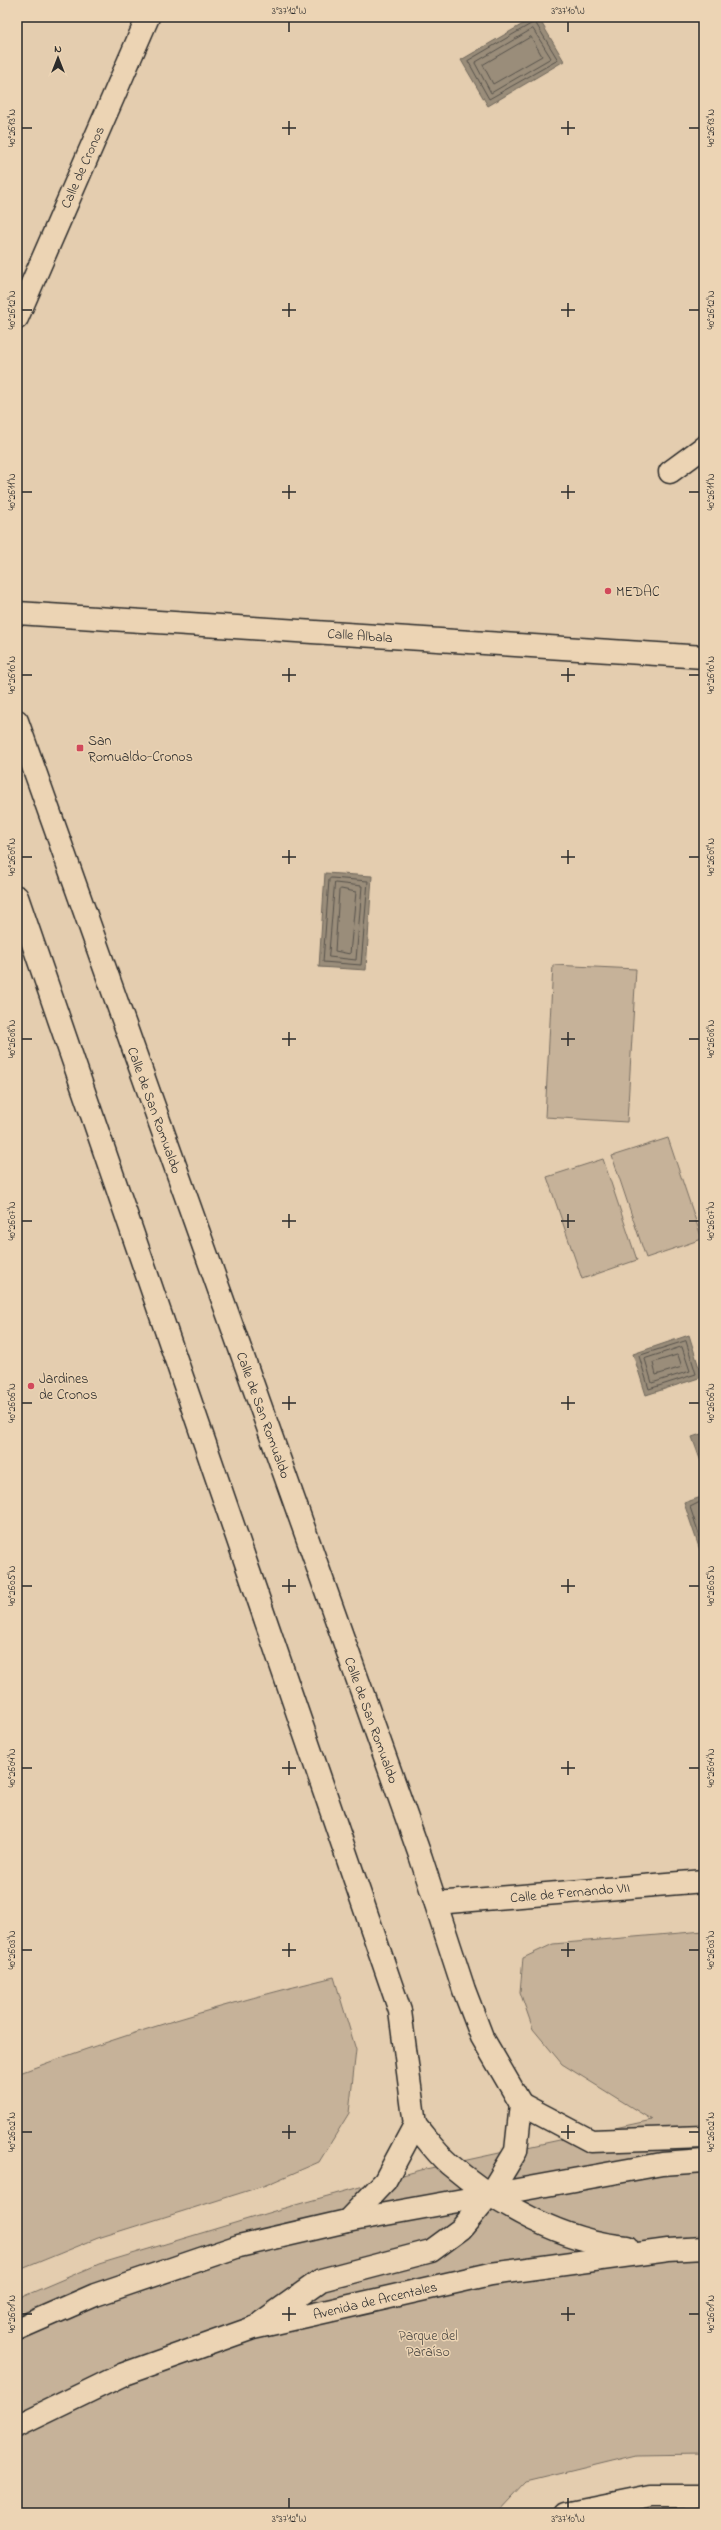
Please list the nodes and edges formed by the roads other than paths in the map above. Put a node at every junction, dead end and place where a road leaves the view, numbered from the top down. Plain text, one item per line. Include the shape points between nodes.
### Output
1 (148, 17) edge
2 (17, 318) edge
3 (704, 447) edge
4 (670, 472) dead end
5 (17, 613) edge
6 (704, 657) edge
7 (17, 721) edge
8 (17, 897) edge
9 (704, 1881) edge
10 (436, 1903) junction
11 (521, 2104) junction
12 (415, 2125) junction
13 (704, 2137) edge
14 (704, 2161) edge
15 (490, 2194) junction
16 (346, 2221) junction
17 (704, 2248) edge
18 (668, 2250) junction
19 (253, 2328) junction
20 (17, 2329) edge
21 (17, 2426) edge
22 (704, 2496) edge
23 (567, 2513) edge

1 - 2 main road, Calle de Cronos
3 - 4 main road
5 - 6 main road, Calle Albala
7 - 10 main road, Calle de San Romualdo
8 - 12 main road via 400,2011
9 - 10 main road, Calle de Fernando VII
10 - 11 main road, Calle de San Romualdo via 482,2037
11 - 13 main road via 591,2141
11 - 15 main road via 516,2150
12 - 15 main road via 448,2164
12 - 16 main road via 385,2181
14 - 15 main road via 662,2164
15 - 16 main road
15 - 18 main road via 554,2230 602,2245
15 - 19 main road via 461,2229 431,2251 321,2280
16 - 20 main road via 239,2246 95,2295
17 - 18 main road, Avenida de Arcentales
18 - 19 main road, Avenida de Arcentales via 491,2274
19 - 21 main road, Avenida de Arcentales via 124,2374
22 - 23 main road via 651,2496

